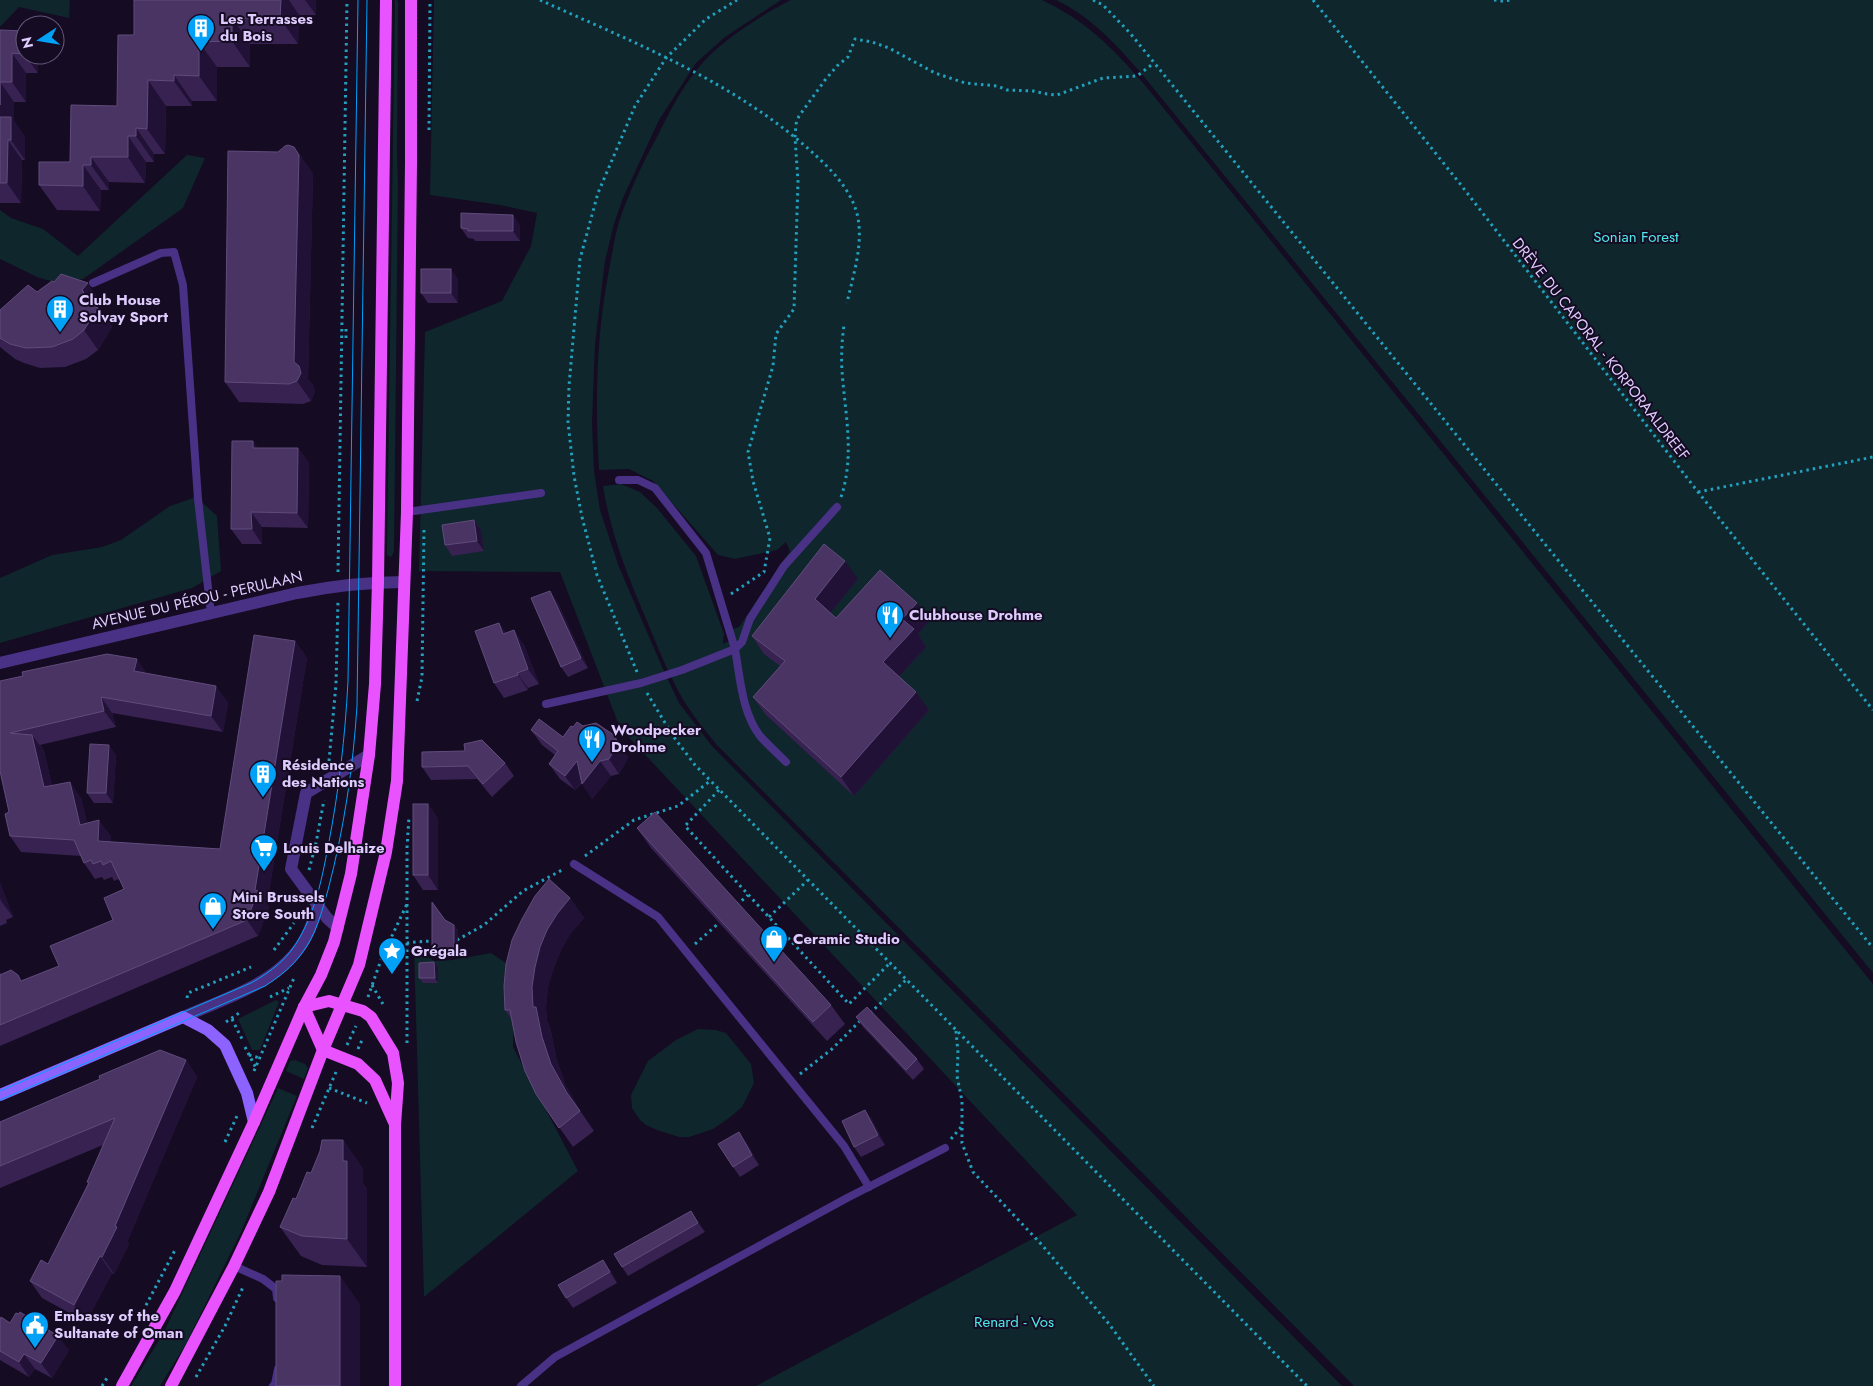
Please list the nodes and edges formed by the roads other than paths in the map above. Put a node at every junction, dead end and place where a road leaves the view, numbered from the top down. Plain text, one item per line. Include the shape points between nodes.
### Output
1 (386, 0) edge
2 (411, 0) edge
3 (93, 283) dead end
4 (619, 480) dead end
5 (541, 493) dead end
6 (838, 507) road end
7 (407, 512) junction
8 (378, 582) junction
9 (404, 582) junction
10 (211, 614) junction
11 (735, 649) junction
12 (0, 663) edge
13 (546, 704) dead end
14 (368, 755) junction
15 (786, 762) dead end
16 (574, 864) dead end
17 (318, 906) junction
18 (338, 928) junction
19 (342, 1005) junction
20 (304, 1007) junction
21 (183, 1016) junction
22 (323, 1050) junction
23 (0, 1095) edge
24 (254, 1122) junction
25 (396, 1125) junction
26 (945, 1148) dead end
27 (869, 1187) junction
28 (234, 1266) junction
29 (278, 1307) edge
30 (280, 1359) edge
31 (122, 1386) edge
32 (171, 1386) edge
33 (273, 1386) edge
34 (395, 1386) edge
35 (521, 1386) edge

1 - 8 main road
2 - 7 main road
3 - 10 lane via 161,253 174,252 183,284 198,499
4 - 11 lane via 638,480 655,488 706,552
5 - 7 lane
6 - 11 lane via 784,566
7 - 9 main road
8 - 9 street, AVENUE DU PÉROU - PERULAAN
8 - 10 street, AVENUE DU PÉROU - PERULAAN via 297,593
8 - 14 main road via 375,684
9 - 19 main road via 397,781 386,852 367,934 356,974
10 - 12 street, AVENUE DU PÉROU - PERULAAN
11 - 13 lane via 641,683
11 - 15 lane via 750,718 760,735
14 - 17 street via 306,793 291,869
14 - 18 main road via 351,874
16 - 27 lane via 658,917 844,1146
17 - 18 street
17 - 21 street via 304,940 288,962 273,975
18 - 20 main road via 330,954
19 - 20 main road via 329,1000
19 - 22 main road
19 - 25 main road via 371,1017 392,1053 398,1083
20 - 22 main road
20 - 24 main road
21 - 23 street
21 - 24 street via 208,1030 225,1045 247,1093
22 - 25 main road via 358,1064 375,1080
22 - 28 main road via 269,1192
24 - 31 main road via 175,1291
25 - 34 main road
26 - 27 lane
27 - 35 lane via 555,1357
28 - 29 lane via 276,1288
28 - 32 main road
30 - 33 lane

